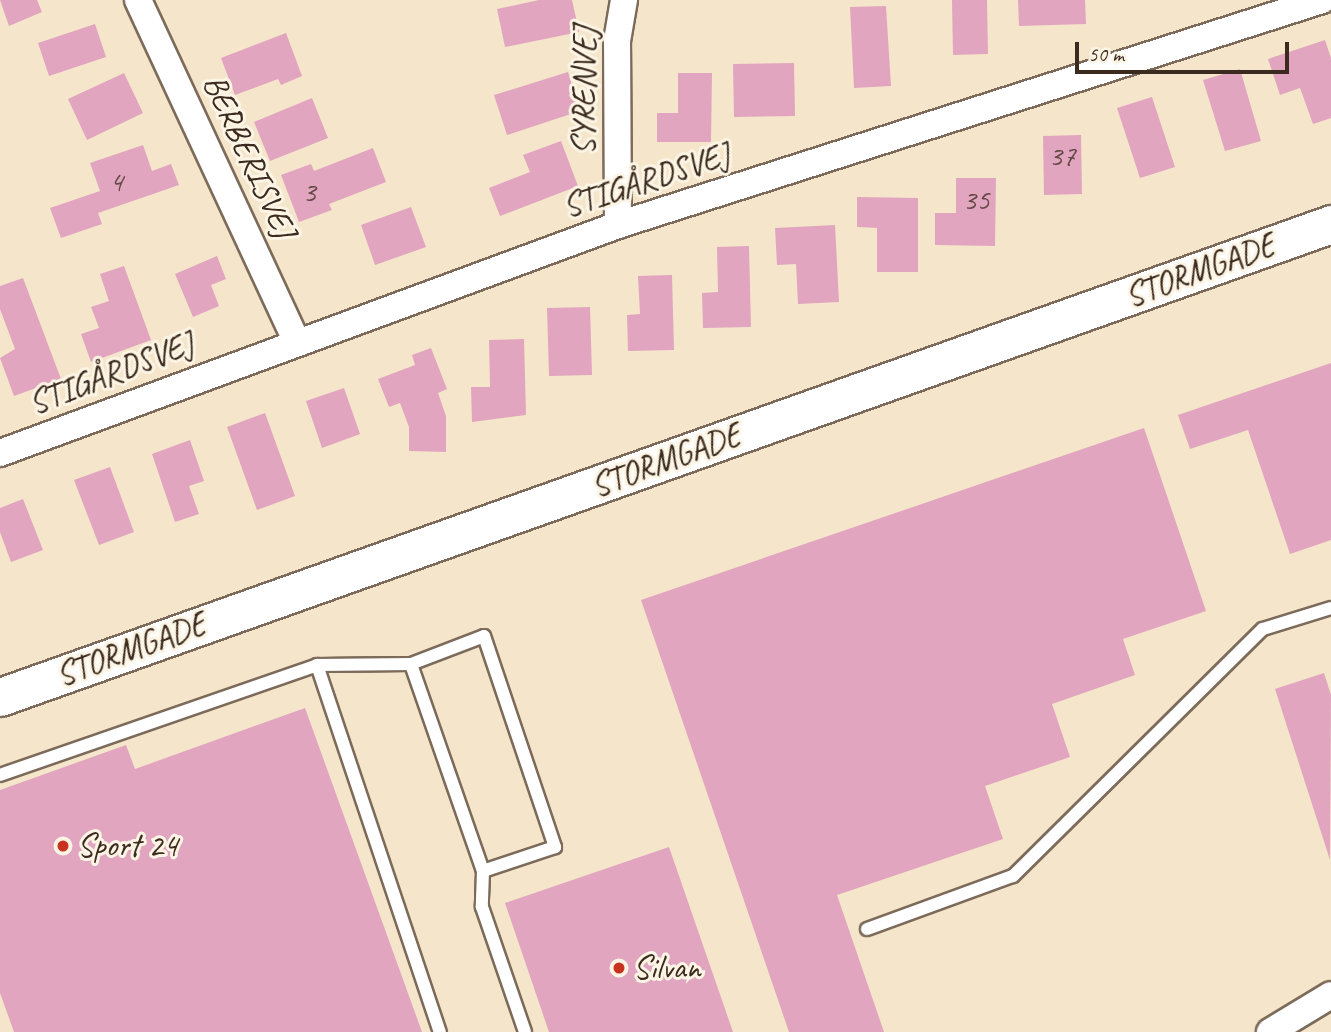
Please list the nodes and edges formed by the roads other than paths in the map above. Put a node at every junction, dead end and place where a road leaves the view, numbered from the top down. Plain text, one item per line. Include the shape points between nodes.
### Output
1 (138, 0) edge
2 (624, 0) edge
3 (1322, 0) edge
4 (1331, 224) edge
5 (618, 225) junction
6 (296, 341) junction
7 (0, 453) edge
8 (1331, 608) edge
9 (411, 664) junction
10 (317, 665) junction
11 (0, 697) edge
12 (0, 775) edge
13 (483, 871) junction
14 (867, 929) dead end
15 (1331, 995) edge
16 (440, 1032) edge
17 (525, 1032) edge
18 (1270, 1032) edge

1 - 6 street, BERBERISVEJ
2 - 5 street, SYRENVEJ via 617,41
3 - 5 street, STIGÅRDSVEJ
4 - 11 street, STORMGADE
5 - 6 street, STIGÅRDSVEJ
6 - 7 street, STIGÅRDSVEJ
8 - 14 lane via 1263,629 1013,876
9 - 10 lane
9 - 13 lane
9 - 13 lane via 484,636 555,847
10 - 12 lane
10 - 16 lane
13 - 17 lane via 482,906
15 - 18 street

